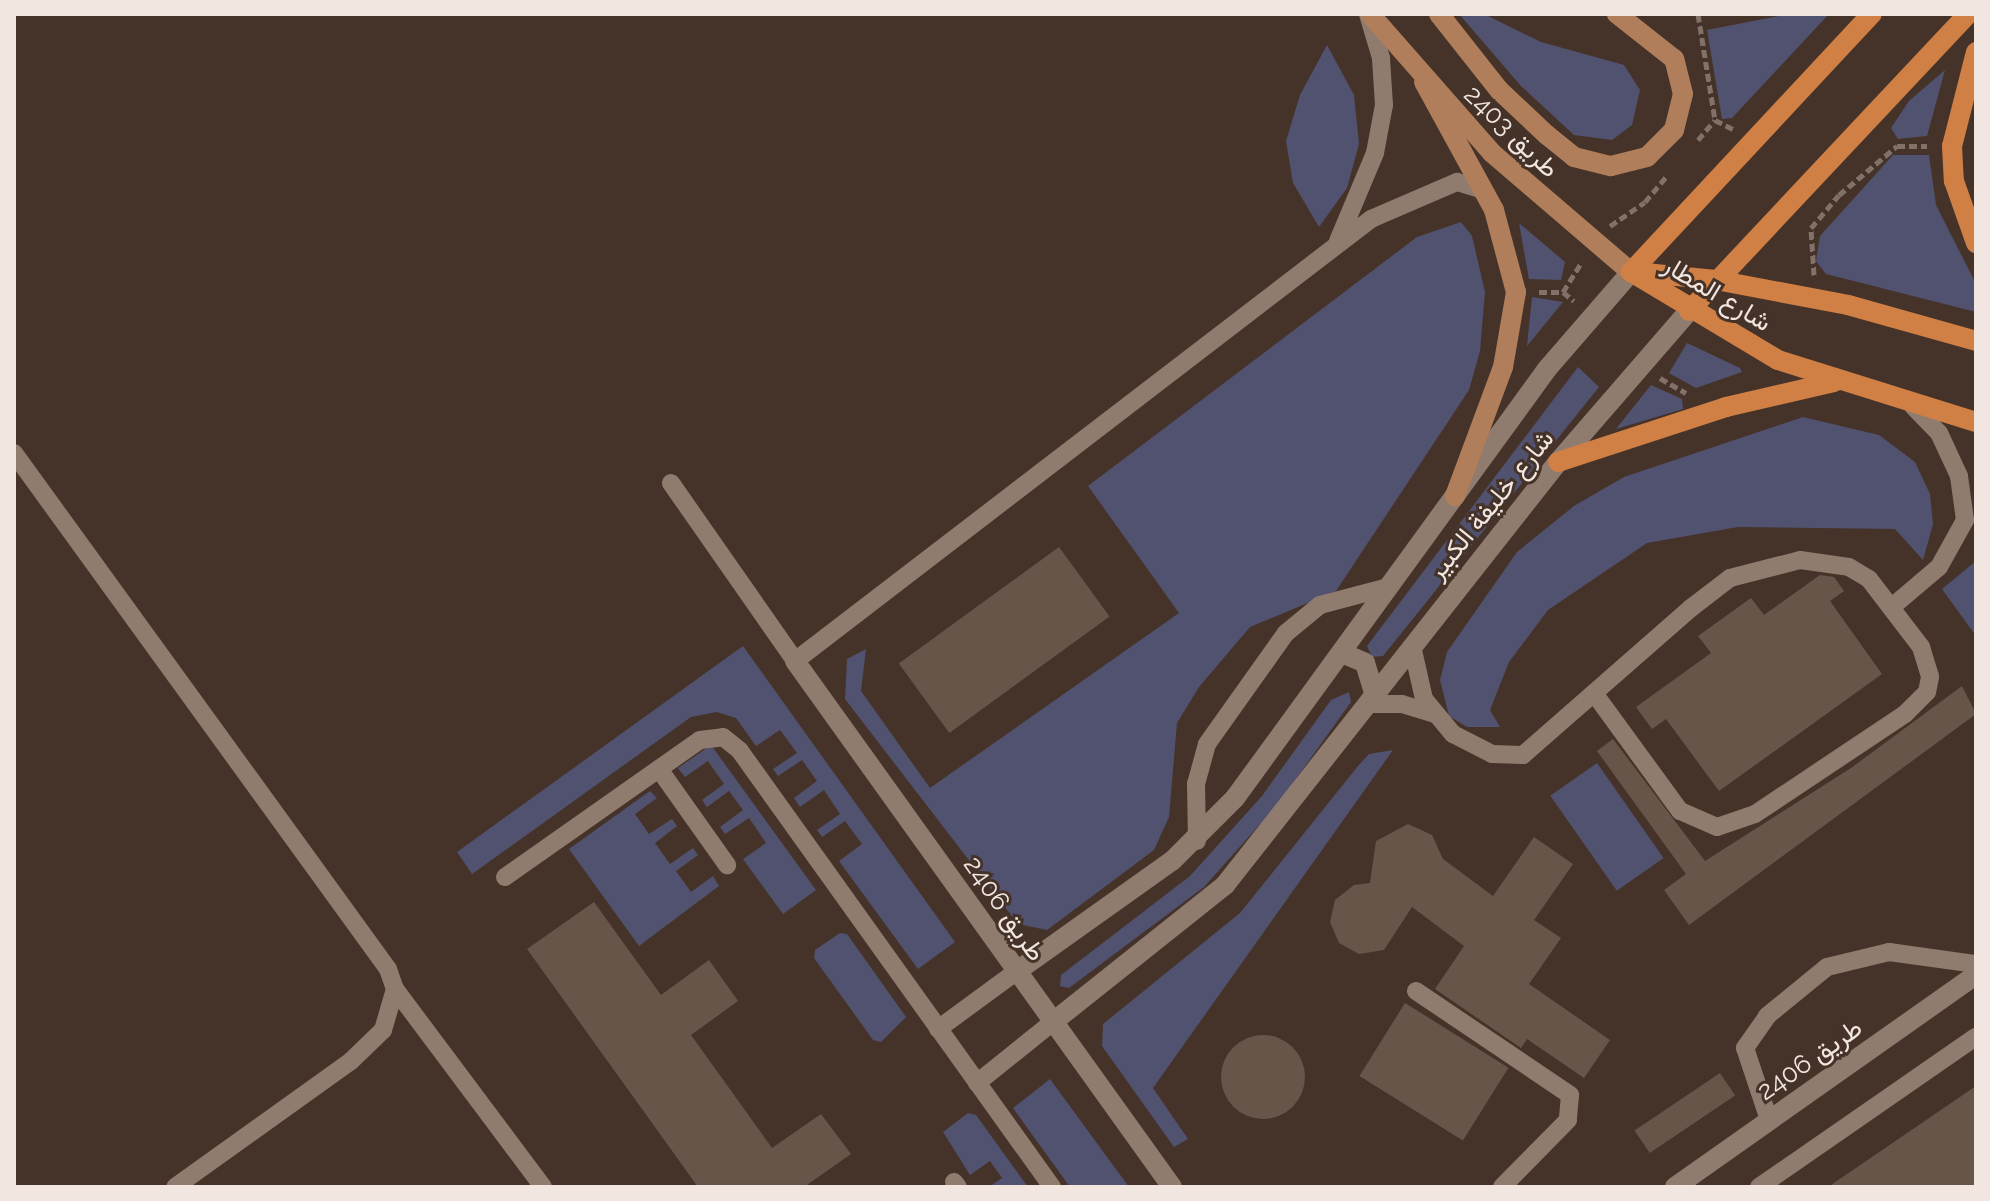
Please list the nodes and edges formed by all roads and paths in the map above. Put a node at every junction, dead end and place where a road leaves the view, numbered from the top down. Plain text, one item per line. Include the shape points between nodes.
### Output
1 (1369, 14) edge
2 (1439, 14) edge
3 (1617, 14) edge
4 (1698, 14) edge
5 (1872, 14) edge
6 (1968, 14) edge
7 (1976, 52) edge
8 (1424, 82) junction
9 (1715, 120) junction
10 (1750, 141) junction
11 (1695, 143) dead end
12 (1952, 146) junction
13 (1675, 167) dead end
14 (1484, 190) junction
15 (1336, 243) junction
16 (1976, 243) edge
17 (1594, 244) junction
18 (1631, 272) junction
19 (1716, 280) junction
20 (1516, 292) junction
21 (1563, 292) junction
22 (1813, 298) junction
23 (1689, 311) junction
24 (1593, 317) junction
25 (1976, 341) edge
26 (1641, 368) junction
27 (1834, 382) junction
28 (1913, 406) junction
29 (1705, 413) junction
30 (1976, 422) edge
31 (14, 453) edge
32 (1558, 462) junction
33 (671, 483) dead end
34 (1455, 496) junction
35 (1388, 587) junction
36 (1893, 606) junction
37 (1412, 646) junction
38 (1342, 653) junction
39 (795, 661) junction
40 (1594, 693) junction
41 (1372, 700) junction
42 (1434, 714) junction
43 (659, 769) junction
44 (1197, 841) junction
45 (727, 865) dead end
46 (505, 877) dead end
47 (1976, 964) edge
48 (1017, 971) junction
49 (1976, 975) edge
50 (395, 989) junction
51 (1416, 991) dead end
52 (1053, 1022) junction
53 (938, 1029) junction
54 (1976, 1037) edge
55 (977, 1083) junction
56 (1769, 1120) junction
57 (175, 1187) edge
58 (543, 1187) edge
59 (1052, 1187) edge
60 (1172, 1187) edge
61 (1502, 1187) edge
62 (1675, 1187) edge
63 (1759, 1187) edge

1 - 8 main road, طريق 2403
1 - 15 lane via 1381,58 1384,105 1375,153
2 - 3 main road via 1477,66 1538,128 1574,157 1611,166 1647,157 1674,130 1683,94 1674,59
4 - 9 path
5 - 10 main road, شارع خليفة الكبير
6 - 19 main road, شارع خليفة الكبير
7 - 12 main road
8 - 14 main road
8 - 17 main road, طريق 2403
9 - 10 path
9 - 11 path
10 - 18 main road, شارع خليفة الكبير
12 - 16 main road via 1954,181
12 - 22 path via 1897,146 1839,195 1811,228
13 - 17 path
14 - 15 lane via 1457,182 1413,196
14 - 20 main road via 1510,251
15 - 39 lane
17 - 18 main road, طريق 2403
17 - 21 path
18 - 19 main road, شارع المطار
18 - 23 main road, شارع المطار
18 - 24 street, شارع خليفة الكبير
19 - 22 main road, شارع المطار
19 - 23 main road, شارع خليفة الكبير
20 - 21 path
20 - 34 main road via 1503,367
21 - 24 path
22 - 25 main road, شارع المطار
23 - 26 street, شارع خليفة الكبير
23 - 27 main road, شارع المطار via 1778,360
24 - 34 street, شارع خليفة الكبير
26 - 29 path via 1694,397
26 - 32 street, شارع خليفة الكبير
27 - 28 main road, شارع المطار
27 - 29 main road
28 - 30 main road, شارع المطار
28 - 36 lane via 1939,433 1952,462 1965,520 1939,567
29 - 32 main road
31 - 50 lane via 388,969
32 - 37 street, شارع خليفة الكبير
33 - 39 lane
34 - 35 street, شارع خليفة الكبير
35 - 38 street, شارع خليفة الكبير
35 - 44 lane via 1320,605 1286,633 1207,744 1196,784
36 - 40 lane via 1849,567 1800,560 1752,568 1710,592
36 - 40 lane via 1929,661 1927,692 1905,714 1737,823 1717,827 1680,811
37 - 41 street, شارع خليفة الكبير
37 - 42 lane via 1417,682
38 - 41 street via 1365,663
38 - 44 street, شارع خليفة الكبير
39 - 48 street, طريق 2406
40 - 42 lane via 1523,755 1471,747
41 - 42 lane
41 - 52 street, شارع خليفة الكبير via 1225,885
43 - 45 lane
43 - 46 lane
43 - 53 lane via 711,735 734,744
44 - 48 street, شارع خليفة الكبير
47 - 56 lane via 1889,952 1827,967 1767,1016 1745,1048
48 - 52 street, طريق 2406
48 - 53 lane
49 - 56 street, طريق 2406
50 - 57 lane via 383,1030 351,1061
50 - 58 lane
51 - 61 lane via 1570,1095 1568,1120
52 - 55 lane
52 - 60 street, طريق 2406
53 - 55 lane
54 - 63 lane
55 - 59 lane
56 - 62 street, طريق 2406

